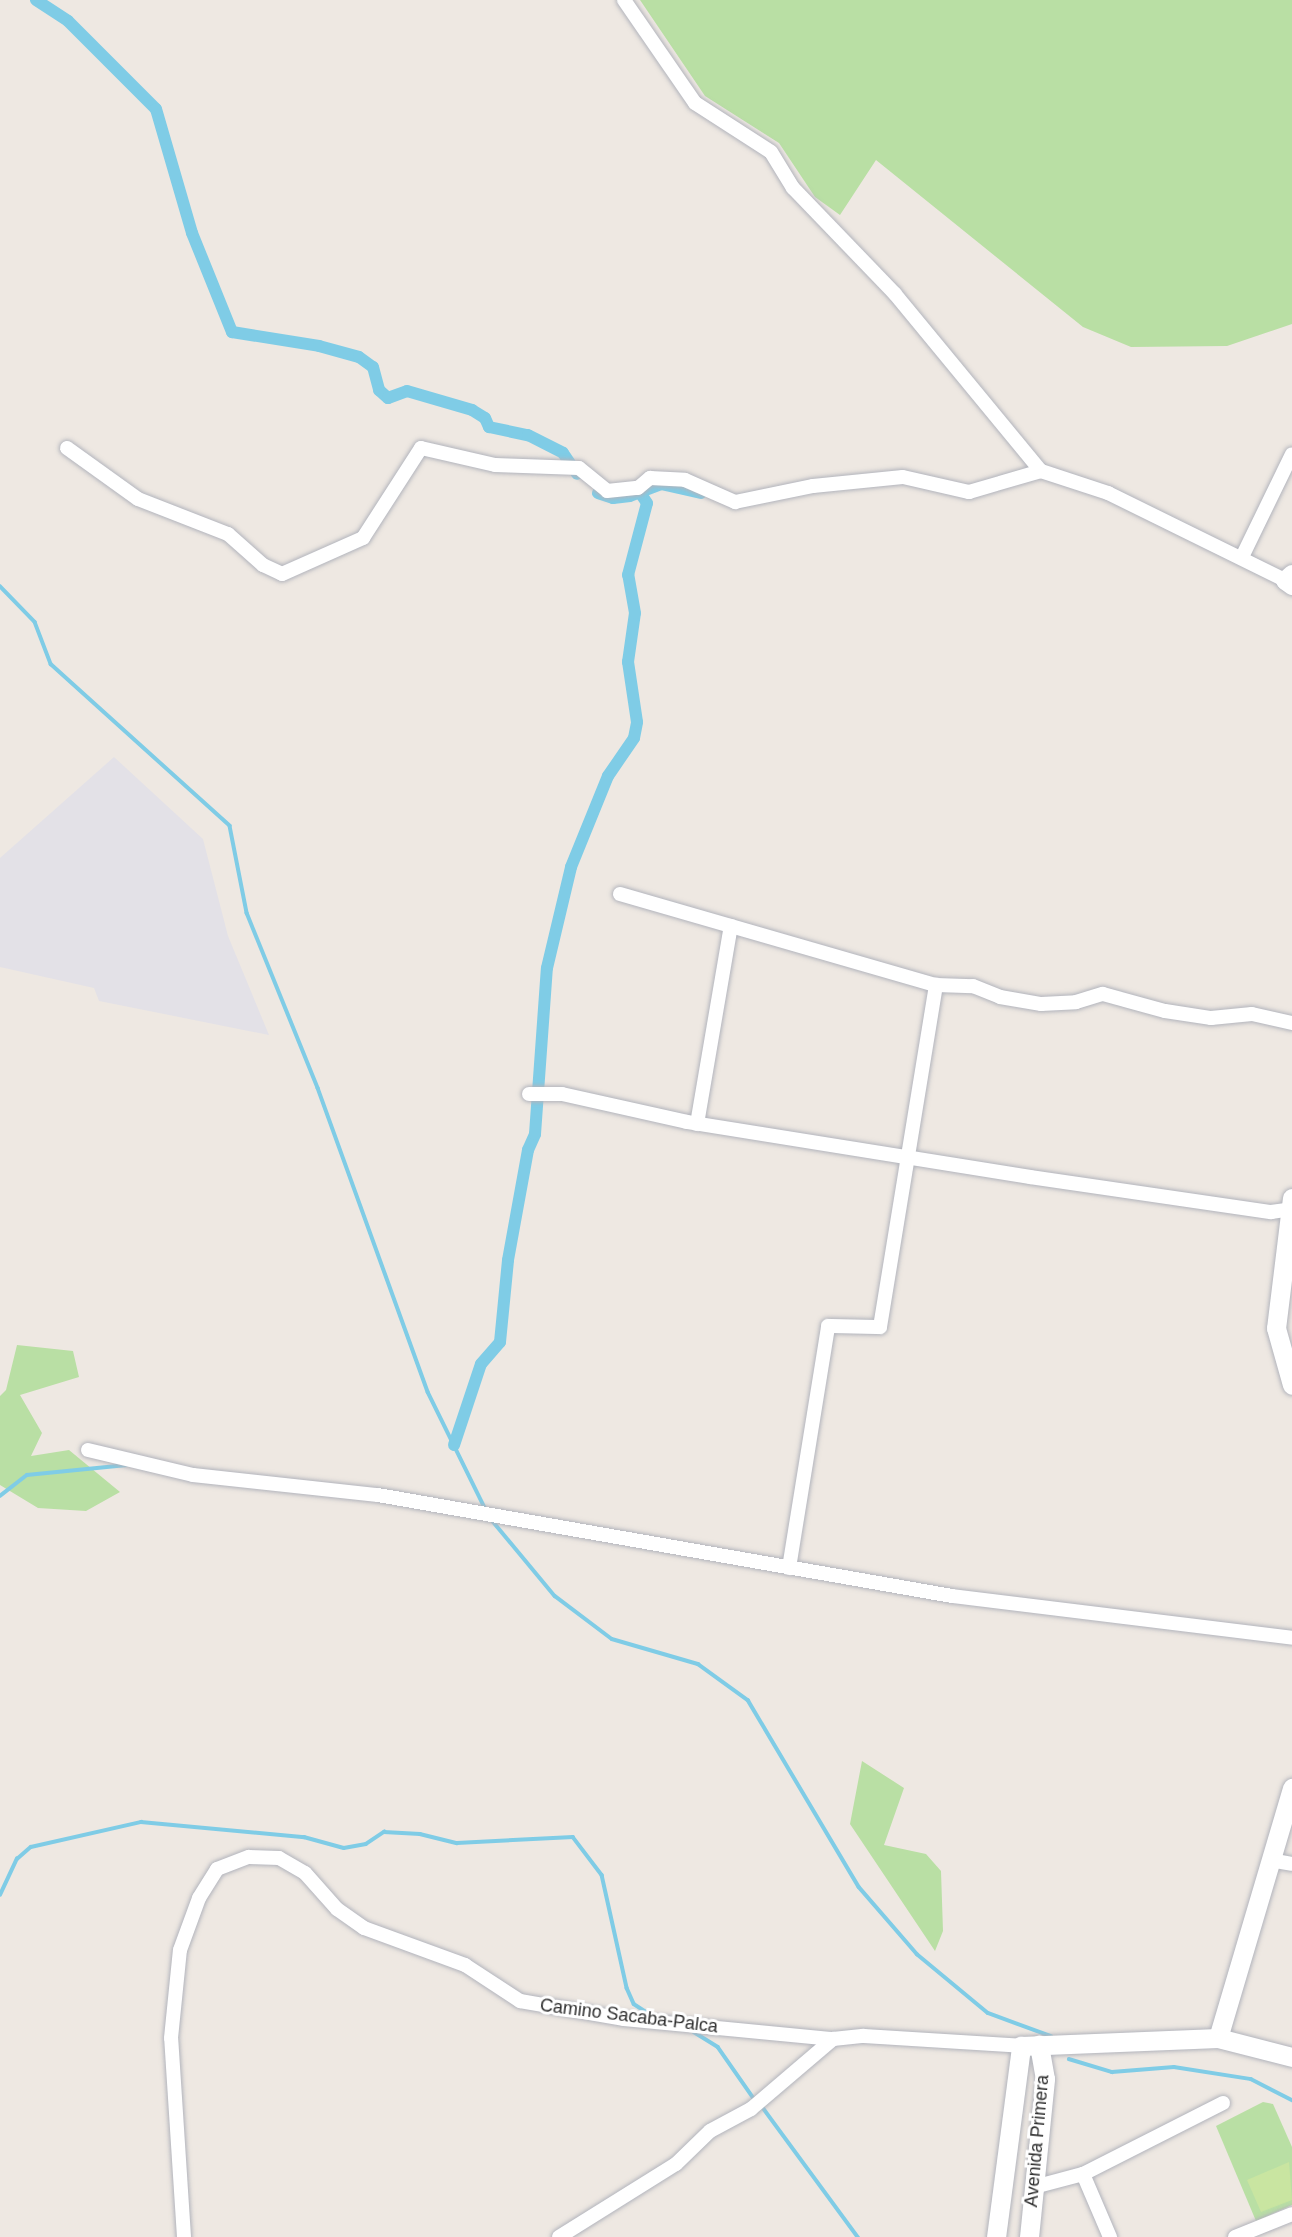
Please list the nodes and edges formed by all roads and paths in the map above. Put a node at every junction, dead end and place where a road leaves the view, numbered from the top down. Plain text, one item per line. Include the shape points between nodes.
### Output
1 (624, 0) edge
2 (67, 448) dead end
3 (1292, 454) edge
4 (1041, 471) junction
5 (1242, 557) junction
6 (1290, 579) edge
7 (620, 894) dead end
8 (731, 926) junction
9 (936, 985) junction
10 (1292, 1023) edge
11 (529, 1094) dead end
12 (696, 1124) junction
13 (907, 1156) junction
14 (1291, 1205) edge
15 (1292, 1385) edge
16 (88, 1450) dead end
17 (789, 1568) junction
18 (1292, 1638) edge
19 (1292, 1788) edge
20 (1270, 1860) junction
21 (1292, 1864) edge
22 (1218, 2038) junction
23 (832, 2039) junction
24 (1030, 2045) junction
25 (1292, 2057) edge
26 (1223, 2102) dead end
27 (1083, 2174) junction
28 (1034, 2187) junction
29 (1292, 2214) edge
30 (184, 2237) edge
31 (559, 2237) edge
32 (996, 2237) edge
33 (1029, 2237) edge
34 (1110, 2237) edge
35 (1235, 2237) edge

1 - 4 street via 695,103 771,152 793,188 895,294
2 - 4 street via 138,499 228,534 263,565 282,574 363,538 421,448 495,465 579,468 607,491 638,488 650,478 685,480 735,502 813,486 904,477 968,492
3 - 5 street
4 - 5 street via 1108,492
5 - 6 street
7 - 8 street
8 - 9 street
8 - 12 street
9 - 10 street via 973,986 1000,997 1041,1004 1104,994 1176,1013 1211,1018 1252,1014
9 - 13 street
11 - 12 street via 562,1094
12 - 13 street
13 - 14 street via 1271,1212
13 - 17 street via 880,1327 828,1326
14 - 15 main road via 1276,1328
16 - 17 street via 194,1475 378,1495
17 - 18 street via 952,1596
19 - 20 main road
20 - 21 street
20 - 22 main road
22 - 24 main road, Camino Sacaba-Palca
22 - 25 main road, Camino Sacaba-Palca
23 - 24 street, Camino Sacaba-Palca via 864,2036
23 - 30 street, Camino Sacaba-Palca via 624,2019 520,2001 465,1965 364,1928 337,1909 305,1872 279,1858 249,1857 217,1868 199,1898 180,1950 171,2038
23 - 31 street via 751,2109 709,2131 676,2164
24 - 28 main road, Avenida Primera via 1045,2079
24 - 32 main road, Avenida Primera
26 - 27 street
27 - 28 street
27 - 34 street
28 - 33 main road, Avenida Primera
29 - 35 street

